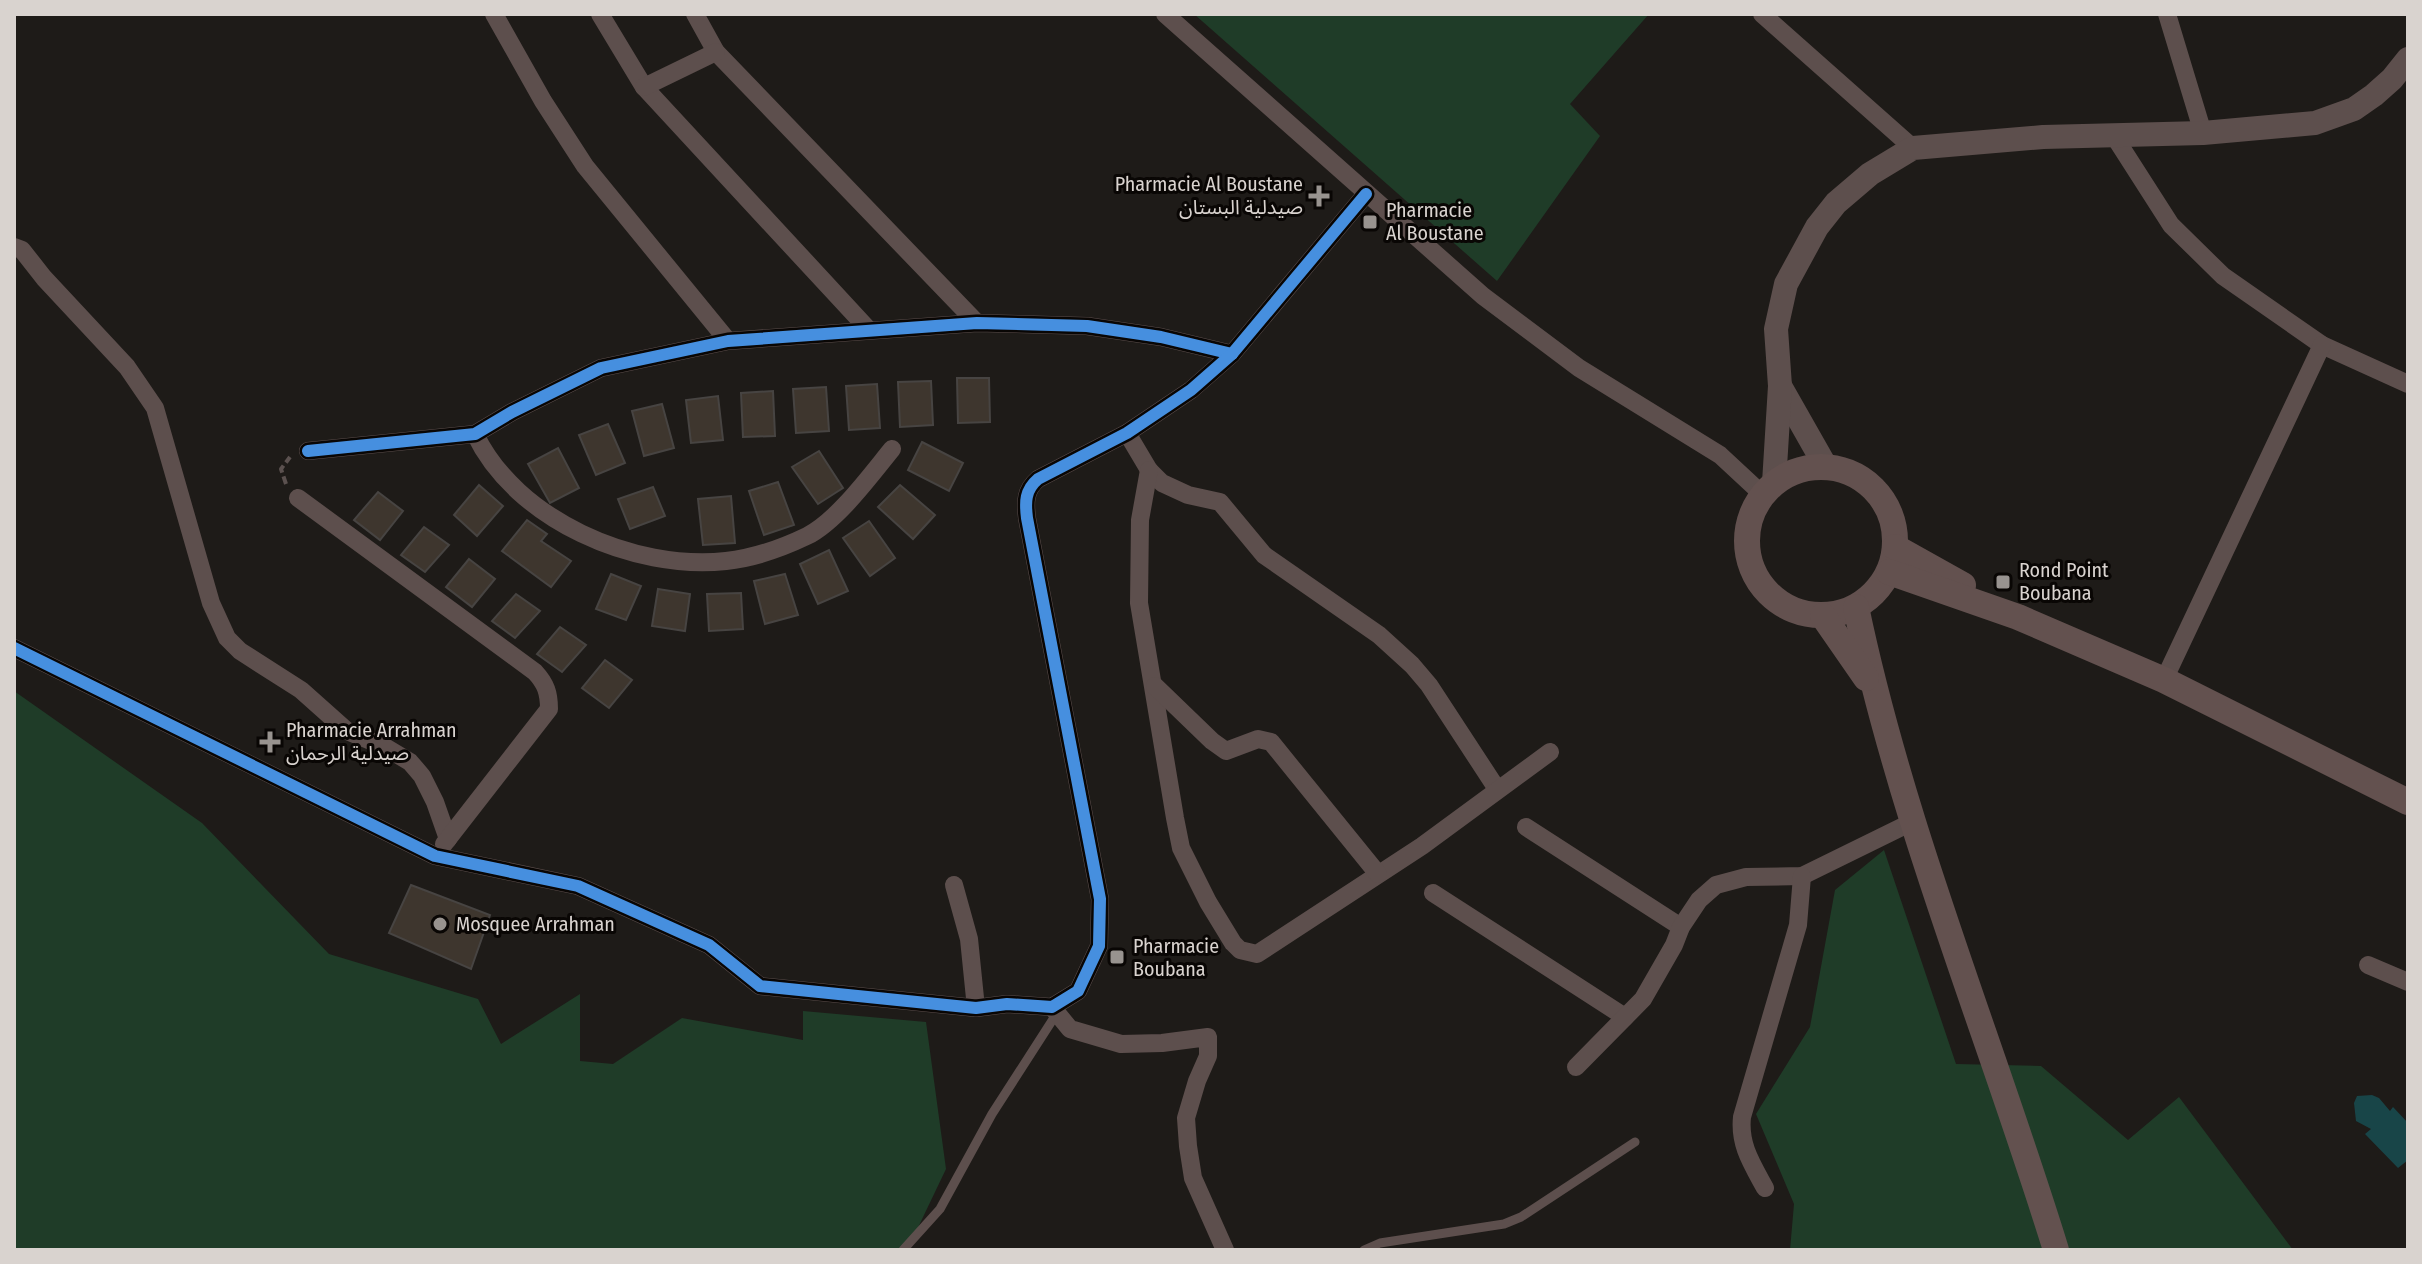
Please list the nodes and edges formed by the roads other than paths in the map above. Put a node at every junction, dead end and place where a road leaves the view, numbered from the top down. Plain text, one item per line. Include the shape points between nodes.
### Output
1 (494, 14) edge
2 (600, 14) edge
3 (695, 14) edge
4 (1165, 14) edge
5 (1762, 14) edge
6 (2167, 14) edge
7 (716, 52) junction
8 (2408, 59) edge
9 (644, 87) junction
10 (2203, 133) junction
11 (2114, 136) junction
12 (1913, 148) junction
13 (1366, 194) junction
14 (14, 247) edge
15 (977, 323) junction
16 (868, 329) junction
17 (728, 341) junction
18 (2322, 345) junction
19 (1232, 354) junction
20 (2408, 384) edge
21 (1780, 386) junction
22 (1127, 433) junction
23 (475, 434) junction
24 (892, 449) dead end
25 (308, 451) road end
26 (1826, 467) junction
27 (1149, 470) junction
28 (1768, 489) junction
29 (298, 498) road end
30 (1892, 560) junction
31 (1856, 607) junction
32 (1823, 616) junction
33 (14, 648) edge
34 (2164, 680) junction
35 (1155, 686) junction
36 (1873, 687) junction
37 (1550, 752) dead end
38 (1497, 789) junction
39 (2408, 802) edge
40 (1914, 821) junction
41 (1526, 827) dead end
42 (448, 839) junction
43 (435, 856) junction
44 (1378, 874) junction
45 (1802, 876) junction
46 (954, 885) dead end
47 (1433, 893) dead end
48 (1681, 927) junction
49 (2368, 965) dead end
50 (2408, 982) edge
51 (976, 1008) junction
52 (1054, 1010) junction
53 (1625, 1017) junction
54 (1576, 1067) dead end
55 (1635, 1142) dead end
56 (1765, 1188) dead end
57 (903, 1250) edge
58 (1225, 1250) edge
59 (1364, 1250) edge
60 (2056, 1250) edge

1 - 17 street via 585,166
2 - 9 street
3 - 7 street
4 - 13 street
5 - 12 street
6 - 10 street
7 - 9 street
7 - 15 street
8 - 10 street via 2354,109 2315,123
9 - 16 street
10 - 11 street
11 - 12 street
11 - 18 street via 2171,225 2223,276
12 - 21 street via 1870,174 1817,227 1786,284 1779,314
13 - 19 street
13 - 28 street via 1483,296 1579,368
14 - 42 street via 127,367 155,408 211,603 227,638 301,690 347,731 410,762 435,802
15 - 16 street
15 - 19 street via 1087,326
16 - 17 street
17 - 23 street via 601,368
18 - 20 street
18 - 34 street
19 - 22 street via 1191,390
21 - 26 street
21 - 28 street
22 - 27 street
22 - 52 street via 1038,479 1029,487 1025,503 1100,899 1099,946 1078,991
23 - 24 street via 484,453 529,503 609,547 688,562 766,553 811,534 848,502
23 - 25 street
26 - 28 main road via 1798,470
26 - 30 main road via 1849,472 1884,502 1893,524
27 - 35 street via 1140,520 1139,603
27 - 38 street via 1162,483 1226,506 1264,555 1394,648 1429,685
28 - 32 main road via 1750,516 1750,566 1762,589 1782,605
29 - 42 street via 543,681 549,709
30 - 31 main road via 1874,594
30 - 34 main road
31 - 32 main road
31 - 36 main road
32 - 36 main road
33 - 43 street
34 - 39 main road
35 - 44 street via 1226,751 1258,739 1271,742
35 - 44 street via 1181,848 1240,950 1257,954
36 - 40 main road
37 - 38 street
38 - 44 street
40 - 45 street
40 - 60 main road
41 - 48 street
42 - 43 street
43 - 51 street via 578,886 709,945 760,986
45 - 48 street via 1746,877 1716,885
45 - 56 street via 1798,925 1740,1135
46 - 51 street via 969,939
47 - 53 street
48 - 53 street via 1650,988
49 - 50 street
51 - 52 street via 1007,1004
52 - 57 lane via 940,1209
52 - 58 street via 1070,1029 1121,1044 1208,1037 1208,1056 1186,1118 1188,1146 1193,1178
53 - 54 street
55 - 59 lane via 1504,1224

